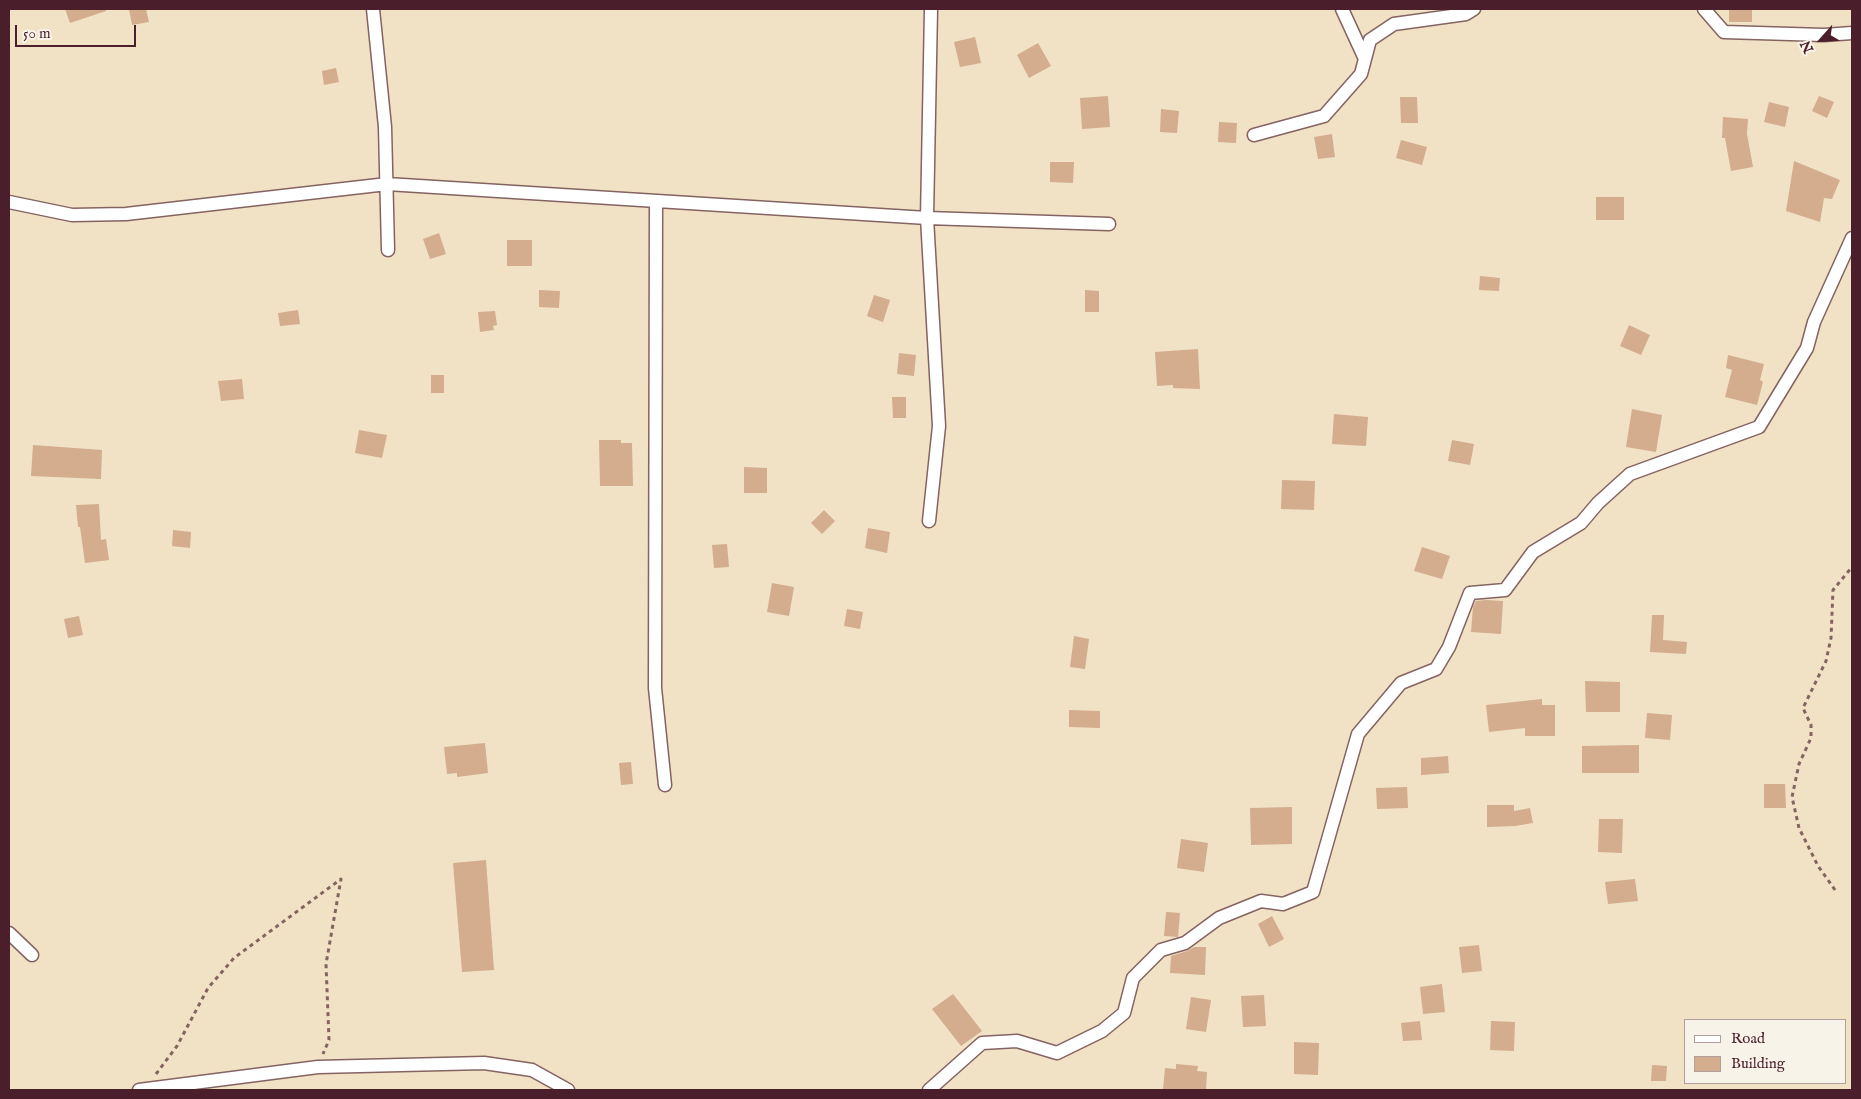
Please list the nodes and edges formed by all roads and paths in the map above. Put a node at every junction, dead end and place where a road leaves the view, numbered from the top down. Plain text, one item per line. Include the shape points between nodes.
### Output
1 (373, 9) edge
2 (931, 9) edge
3 (1342, 9) edge
4 (1474, 9) edge
5 (1704, 9) edge
6 (1852, 33) edge
7 (1365, 59) junction
8 (1254, 136) dead end
9 (386, 184) junction
10 (656, 201) junction
11 (9, 202) edge
12 (927, 218) junction
13 (1109, 224) dead end
14 (1852, 238) edge
15 (388, 250) dead end
16 (928, 520) dead end
17 (1852, 567) edge
18 (665, 785) dead end
19 (1835, 890) dead end
20 (9, 933) edge
21 (32, 955) dead end
22 (318, 1066) junction
23 (139, 1090) edge
24 (144, 1090) edge
25 (568, 1090) edge
26 (929, 1090) edge

1 - 9 street via 385,127
2 - 12 street
3 - 7 street
4 - 7 street via 1466,14 1394,24 1370,40
5 - 6 street via 1724,32
7 - 8 street via 1361,74 1324,116
9 - 10 street
9 - 11 street via 126,214 72,215
9 - 15 street
10 - 12 street
10 - 18 street via 655,688
12 - 13 street
12 - 16 street via 939,426
14 - 26 street via 1814,322 1806,348 1759,427 1630,474 1598,503 1581,524 1533,552 1505,590 1470,593 1449,647 1436,669 1401,683 1358,734 1313,892 1283,904 1261,902 1219,918 1185,943 1161,950 1133,978 1124,1013 1102,1031 1057,1053 1017,1041 982,1043
17 - 19 path via 1833,590 1831,638 1826,661 1803,708 1811,724 1811,738 1800,764 1792,797 1799,828 1818,866
20 - 21 street
22 - 24 street
22 - 24 path via 329,1040 326,964 341,879 234,958 208,988 177,1046
22 - 25 street via 484,1063 532,1070
23 - 24 street

